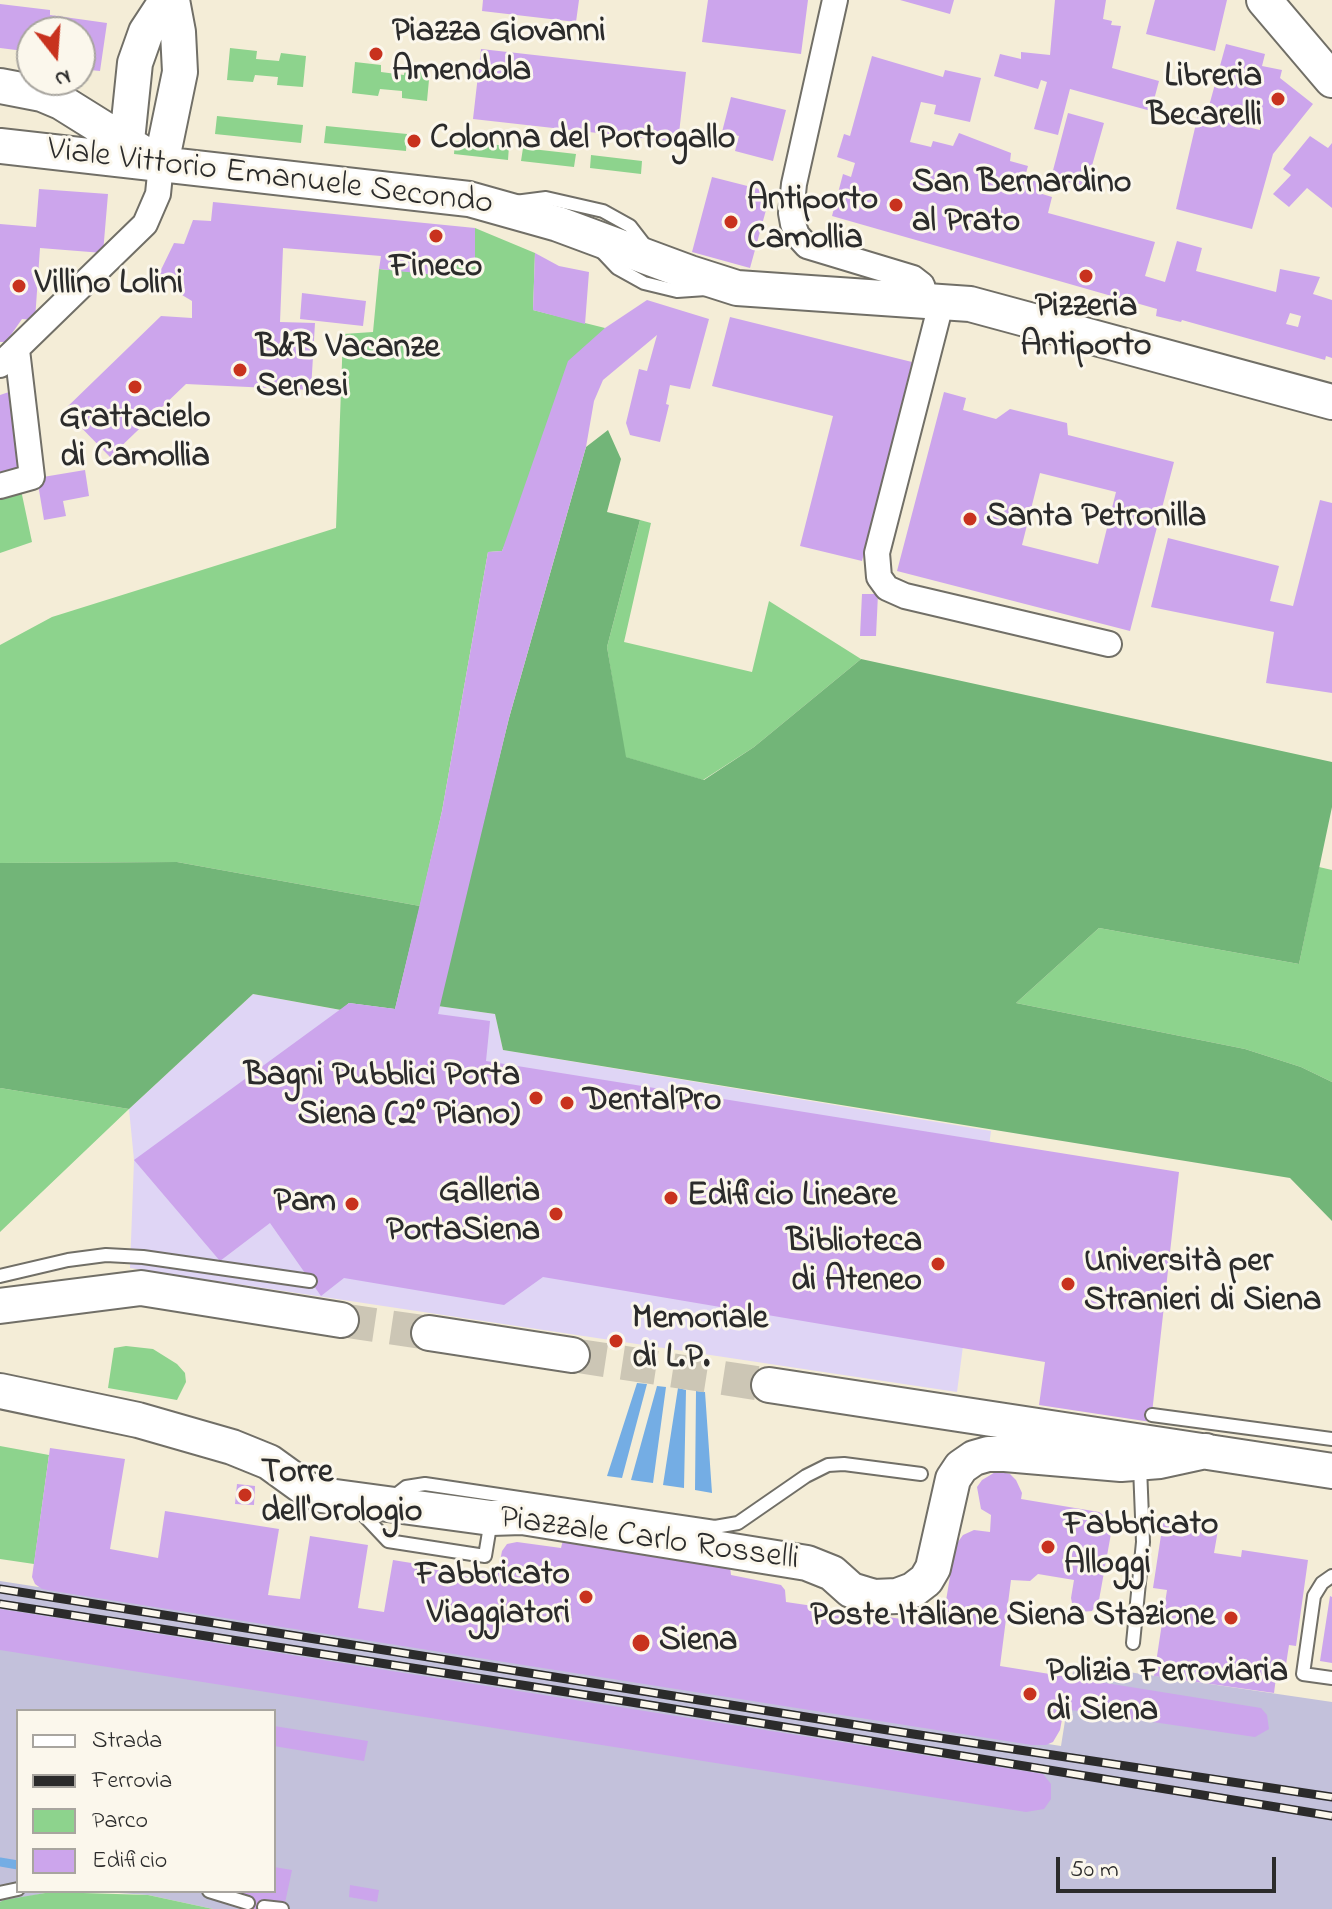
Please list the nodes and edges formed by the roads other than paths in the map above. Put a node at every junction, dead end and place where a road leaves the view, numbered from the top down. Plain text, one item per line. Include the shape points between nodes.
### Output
1 (169, 0) edge
2 (835, 0) edge
3 (1264, 0) edge
4 (1332, 80) edge
5 (0, 86) edge
6 (0, 146) edge
7 (126, 151) junction
8 (161, 164) junction
9 (499, 206) junction
10 (586, 234) junction
11 (655, 261) junction
12 (720, 284) junction
13 (934, 299) junction
14 (8, 357) edge
15 (1332, 402) edge
16 (0, 486) edge
17 (1109, 644) dead end
18 (0, 1276) edge
19 (310, 1281) dead end
20 (0, 1306) edge
21 (341, 1320) tunnel mouth
22 (429, 1333) tunnel mouth
23 (572, 1355) tunnel mouth
24 (769, 1385) tunnel mouth
25 (0, 1391) edge
26 (1152, 1415) dead end
27 (1332, 1439) edge
28 (1206, 1451) junction
29 (1139, 1464) junction
30 (1332, 1471) edge
31 (921, 1474) dead end
32 (348, 1499) junction
33 (383, 1505) junction
34 (491, 1518) junction
35 (1332, 1576) edge
36 (1133, 1643) dead end
37 (1332, 1678) edge
38 (216, 1893) edge
39 (248, 1903) dead end
40 (264, 1907) edge
41 (282, 1909) edge

1 - 7 main road via 146,32 135,63
1 - 8 main road via 178,32 180,72
2 - 13 street via 794,184 793,224 807,246 913,278
3 - 4 main road
5 - 7 main road via 61,102
6 - 7 main road, Viale Vittorio Emanuele Secondo
7 - 8 main road
8 - 9 main road, Viale Vittorio Emanuele Secondo
8 - 14 street via 158,194 145,224
9 - 10 main road, Viale Vittorio Emanuele Secondo
9 - 11 lane via 546,198 594,208 630,226
10 - 11 main road, Viale Vittorio Emanuele Secondo
10 - 12 lane via 617,268 644,283 677,291
11 - 12 main road, Viale Vittorio Emanuele Secondo
12 - 13 main road, Viale Vittorio Emanuele Secondo
13 - 15 main road, Viale Vittorio Emanuele Secondo via 993,309
13 - 17 street via 877,553 879,577 887,588 905,596
14 - 16 street via 32,477
18 - 19 lane via 106,1255
20 - 21 main road via 141,1288
22 - 23 main road
24 - 28 main road
25 - 32 main road, Piazzale Carlo Rosselli via 138,1420 232,1447 269,1462 312,1492
26 - 27 lane
28 - 29 main road, Piazzale Carlo Rosselli
28 - 30 main road
29 - 34 main road, Piazzale Carlo Rosselli via 1005,1454 974,1458 953,1479 933,1568 926,1580 897,1596 861,1594 819,1566 796,1560 522,1517
29 - 36 lane via 1143,1542
31 - 33 lane via 828,1465 738,1523 723,1527 425,1484 406,1487
32 - 33 main road, Piazzale Carlo Rosselli
32 - 34 lane via 388,1541 485,1556
33 - 34 main road, Piazzale Carlo Rosselli
35 - 37 lane via 1314,1596 1303,1674
38 - 39 lane
40 - 41 lane

